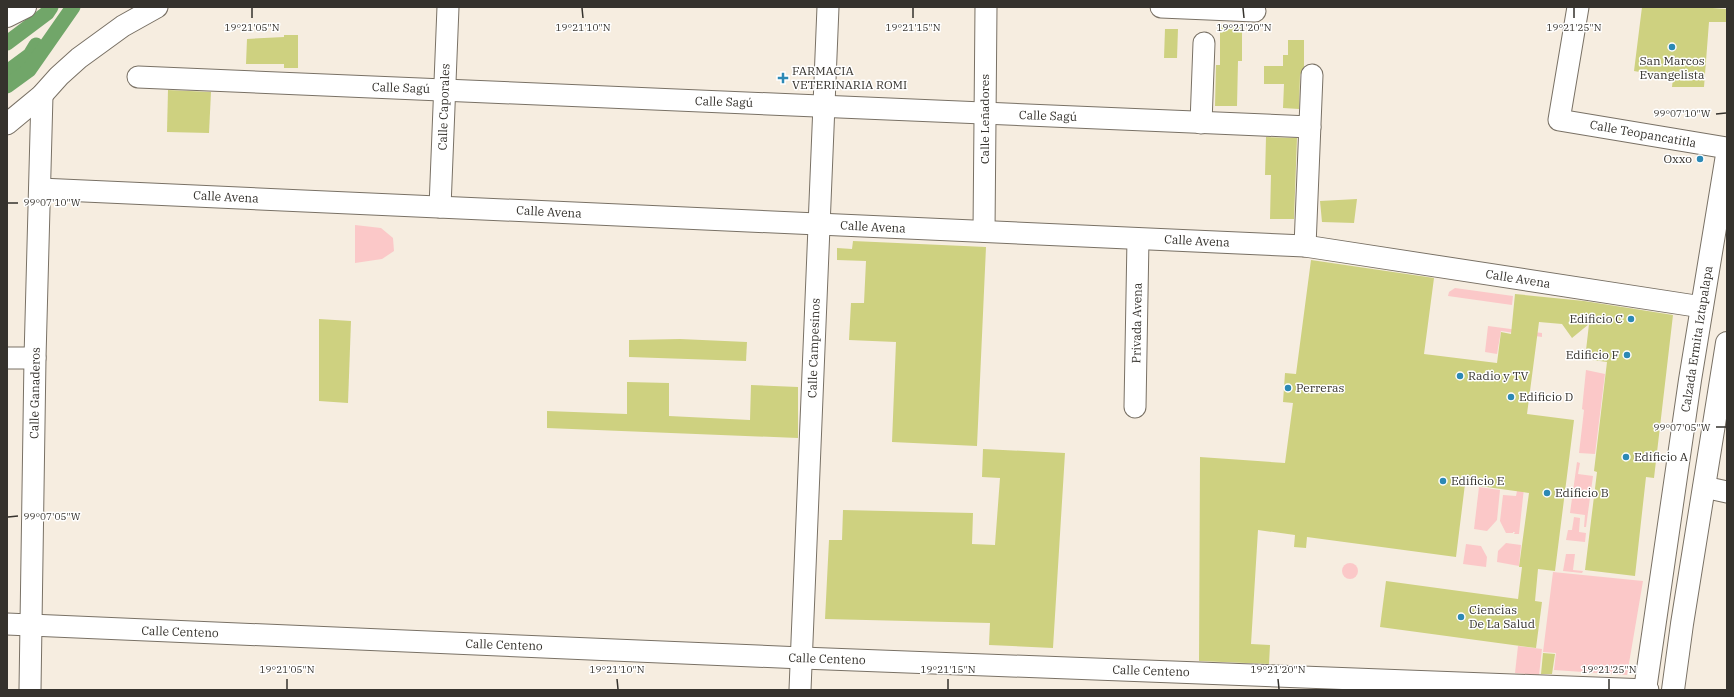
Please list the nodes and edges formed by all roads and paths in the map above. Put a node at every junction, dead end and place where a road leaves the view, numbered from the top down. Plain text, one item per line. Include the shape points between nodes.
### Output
1 (25, 7) edge
2 (157, 7) edge
3 (448, 7) edge
4 (828, 7) edge
5 (986, 7) edge
6 (1161, 7) edge
7 (1578, 7) edge
8 (1255, 11) dead end
9 (7, 16) edge
10 (1204, 43) dead end
11 (1312, 75) dead end
12 (138, 77) dead end
13 (445, 90) junction
14 (42, 95) junction
15 (823, 106) junction
16 (985, 113) junction
17 (1201, 122) junction
18 (7, 124) edge
19 (1310, 127) junction
20 (1727, 148) edge
21 (1727, 155) edge
22 (40, 189) junction
23 (440, 207) junction
24 (819, 224) junction
25 (984, 232) junction
26 (1138, 238) junction
27 (1306, 246) junction
28 (1702, 307) junction
29 (1727, 343) edge
30 (7, 358) edge
31 (35, 358) junction
32 (1723, 399) edge
33 (1135, 407) dead end
34 (1704, 487) junction
35 (1727, 492) edge
36 (1654, 619) junction
37 (7, 624) edge
38 (1682, 624) junction
39 (32, 626) junction
40 (802, 658) junction
41 (30, 690) edge
42 (800, 690) edge
43 (1646, 690) edge
44 (1673, 690) edge

1 - 9 main road
2 - 14 street via 123,26 79,58
3 - 13 street, Calle Caporales
4 - 15 street, Calle Campesinos
5 - 16 street, Calle Leñadores
6 - 8 street
7 - 20 street, Calle Teopancatitla via 1559,120
10 - 17 street
11 - 19 street
12 - 13 street, Calle Sagú
13 - 15 street, Calle Sagú
13 - 23 street, Calle Caporales
14 - 18 street
14 - 22 street, Calle Ganaderos
15 - 16 street, Calle Sagú
15 - 24 street, Calle Campesinos
16 - 17 street, Calle Sagú
16 - 25 street, Calle Leñadores
17 - 19 street, Calle Sagú
19 - 27 street
21 - 28 main road, Calzada Ermita Iztapalapa
22 - 23 street, Calle Avena
22 - 31 street, Calle Ganaderos
23 - 24 street, Calle Avena
24 - 25 street, Calle Avena
24 - 40 street, Calle Campesinos
25 - 26 street, Calle Avena
26 - 27 street, Calle Avena
26 - 33 street, Privada Avena
27 - 28 street, Calle Avena
28 - 36 main road, Calzada Ermita Iztapalapa
29 - 32 main road
30 - 31 street
31 - 39 street, Calle Ganaderos
32 - 34 main road
34 - 35 street
34 - 38 main road
36 - 38 main road
36 - 43 main road, Calzada Ermita Iztapalapa
37 - 39 street, Calle Centeno
38 - 44 main road
39 - 40 street, Calle Centeno
39 - 41 street, Calle Ganaderos
40 - 42 street, Calle Campesinos
40 - 43 street, Calle Centeno

